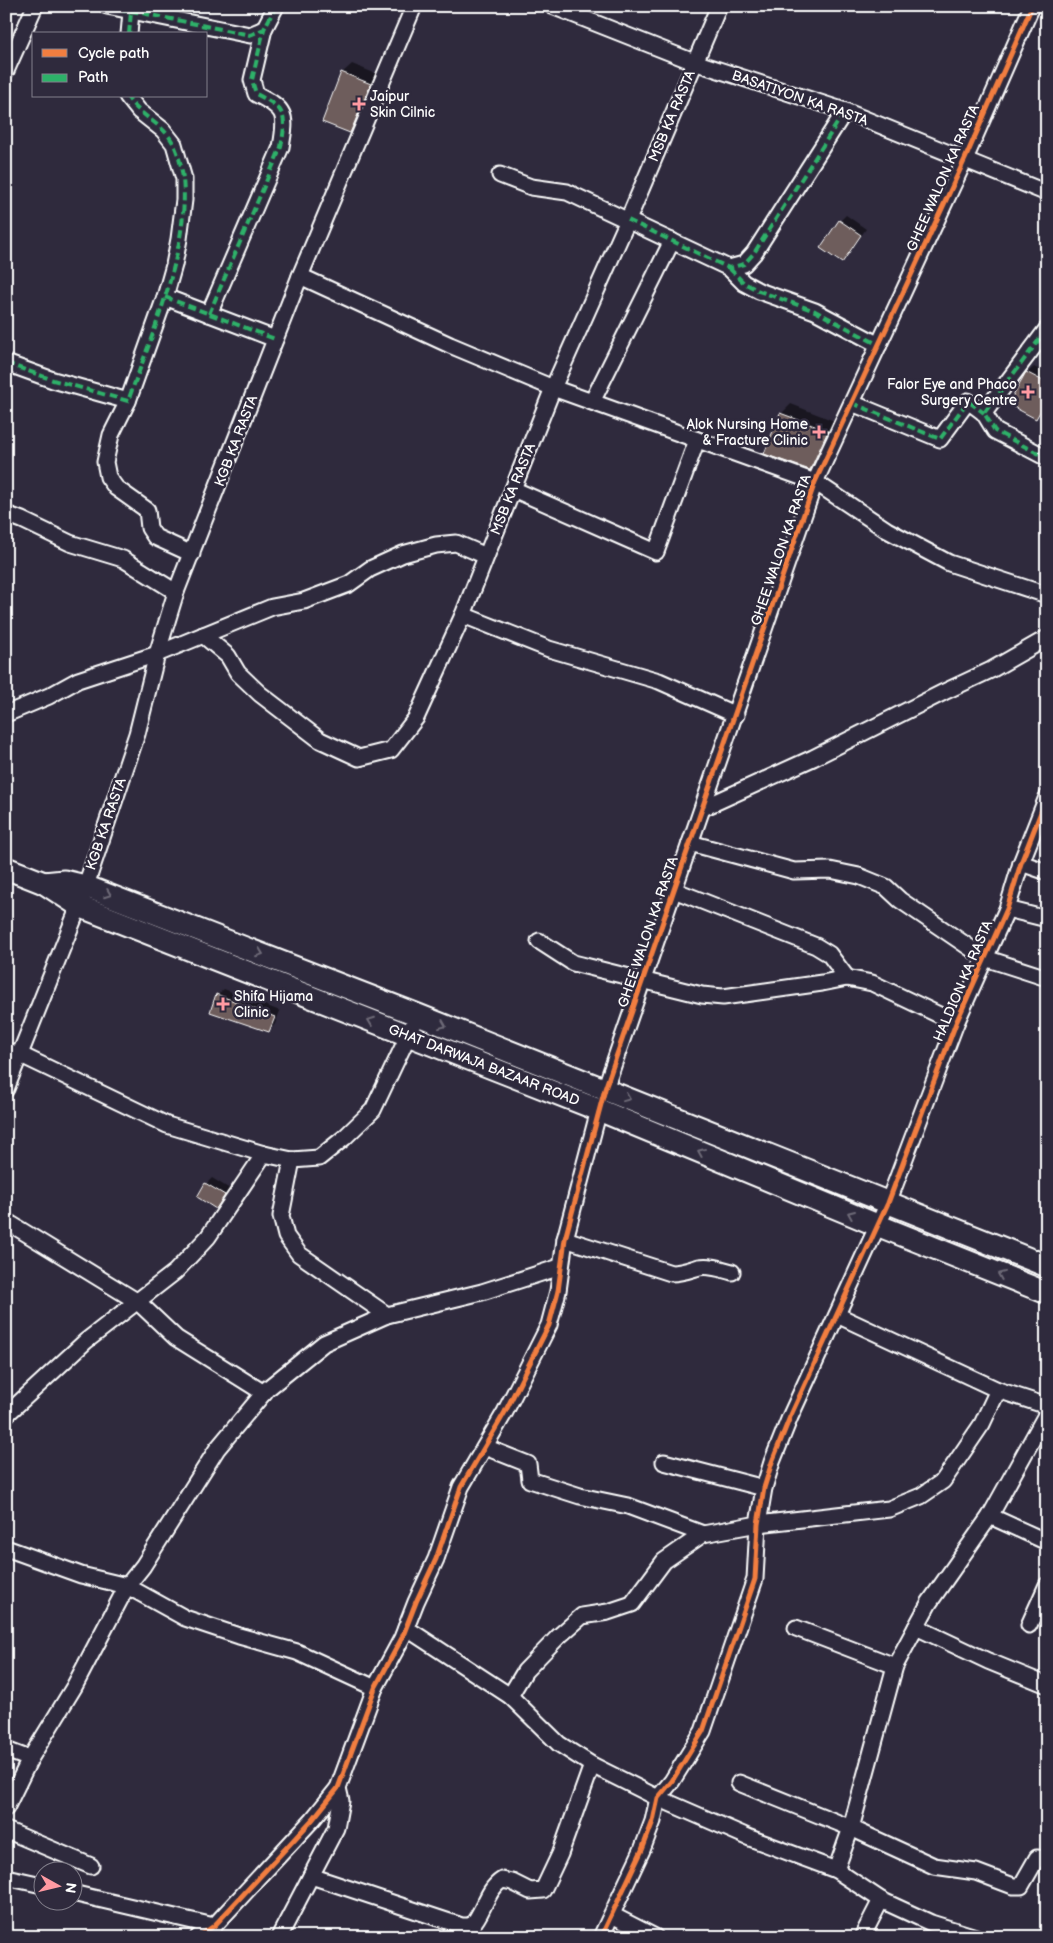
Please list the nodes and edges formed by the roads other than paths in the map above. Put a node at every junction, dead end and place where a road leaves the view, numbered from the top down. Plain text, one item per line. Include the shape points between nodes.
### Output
1 (34, 6) edge
2 (107, 6) edge
3 (276, 6) edge
4 (414, 6) edge
5 (552, 6) edge
6 (719, 6) edge
7 (1032, 6) edge
8 (132, 12) junction
9 (264, 28) junction
10 (129, 32) edge
11 (694, 62) junction
12 (6, 70) edge
13 (129, 98) edge
14 (845, 111) junction
15 (966, 160) junction
16 (500, 174) dead end
17 (1047, 193) edge
18 (628, 220) junction
19 (672, 241) junction
20 (730, 268) junction
21 (300, 276) junction
22 (165, 297) junction
23 (209, 314) junction
24 (1047, 329) edge
25 (275, 339) junction
26 (879, 345) junction
27 (6, 363) edge
28 (553, 388) junction
29 (128, 401) junction
30 (592, 402) junction
31 (852, 403) junction
32 (984, 414) junction
33 (697, 440) junction
34 (1047, 458) edge
35 (815, 482) junction
36 (513, 489) junction
37 (6, 514) edge
38 (192, 554) junction
39 (486, 556) junction
40 (176, 592) junction
41 (1047, 595) edge
42 (463, 615) junction
43 (202, 635) junction
44 (1047, 638) edge
45 (157, 654) junction
46 (6, 714) edge
47 (736, 715) junction
48 (1047, 797) edge
49 (703, 808) junction
50 (690, 843) junction
51 (1021, 863) junction
52 (6, 868) edge
53 (1047, 872) edge
54 (44, 882) junction
55 (85, 886) junction
56 (674, 890) junction
57 (79, 906) junction
58 (1007, 909) junction
59 (1047, 919) edge
60 (538, 941) dead end
61 (985, 958) junction
62 (847, 978) junction
63 (1047, 978) edge
64 (643, 981) junction
65 (418, 1015) junction
66 (956, 1022) junction
67 (409, 1036) junction
68 (14, 1053) edge
69 (6, 1089) edge
70 (602, 1100) junction
71 (264, 1154) junction
72 (292, 1160) junction
73 (888, 1203) junction
74 (6, 1221) edge
75 (877, 1225) junction
76 (565, 1239) junction
77 (1047, 1266) edge
78 (560, 1267) junction
79 (732, 1272) dead end
80 (1047, 1293) edge
81 (138, 1302) junction
82 (837, 1315) junction
83 (387, 1316) junction
84 (998, 1390) junction
85 (264, 1393) junction
86 (1047, 1406) edge
87 (1047, 1413) edge
88 (6, 1415) edge
89 (484, 1446) junction
90 (664, 1462) dead end
91 (764, 1488) junction
92 (990, 1516) junction
93 (758, 1524) junction
94 (703, 1534) junction
95 (1047, 1542) edge
96 (6, 1548) edge
97 (1047, 1585) edge
98 (127, 1586) junction
99 (1029, 1625) dead end
100 (916, 1627) junction
101 (406, 1628) junction
102 (796, 1628) dead end
103 (895, 1666) junction
104 (1047, 1685) edge
105 (375, 1688) junction
106 (510, 1696) junction
107 (6, 1750) edge
108 (30, 1759) junction
109 (592, 1765) junction
110 (739, 1783) dead end
111 (338, 1788) junction
112 (658, 1798) junction
113 (6, 1808) edge
114 (851, 1828) junction
115 (6, 1830) edge
116 (1047, 1859) edge
117 (91, 1866) dead end
118 (836, 1870) junction
119 (311, 1876) junction
120 (6, 1877) edge
121 (32, 1884) edge
122 (82, 1895) edge
123 (881, 1900) junction
124 (612, 1915) junction
125 (214, 1926) junction
126 (198, 1937) edge
127 (279, 1937) edge
128 (601, 1937) edge
129 (655, 1937) edge
130 (862, 1937) edge
131 (976, 1937) edge

1 - 12 street
2 - 8 street
3 - 9 street
4 - 21 street, KGB KA RASTA
5 - 11 street, BASATIYON KA RASTA
6 - 11 street, MSB KA RASTA
7 - 15 street, GHEE WALON KA RASTA
8 - 9 street via 250,35
8 - 10 street
9 - 23 street via 252,80 256,94 273,102 285,120 281,147
11 - 14 street, BASATIYON KA RASTA
11 - 18 street, MSB KA RASTA
13 - 22 street via 174,144 184,179 180,229
14 - 15 street, BASATIYON KA RASTA
14 - 20 street via 754,253 744,264
15 - 17 street, BASATIYON KA RASTA
15 - 26 street, GHEE WALON KA RASTA
16 - 18 street via 531,187 566,192
18 - 19 street
18 - 28 street, MSB KA RASTA
19 - 20 street
19 - 30 street
20 - 26 street via 744,283 759,291 815,311
21 - 25 street, KGB KA RASTA
21 - 28 street
22 - 23 street
22 - 29 street
23 - 25 street
24 - 32 street
25 - 38 street, KGB KA RASTA
26 - 31 street, GHEE WALON KA RASTA
27 - 29 street
28 - 30 street
28 - 36 street, MSB KA RASTA
29 - 38 street via 111,434 105,462 108,477 116,488 147,510 149,528 155,537
30 - 33 street
31 - 32 street via 940,439 968,401
31 - 35 street, GHEE WALON KA RASTA
32 - 34 street via 995,431
33 - 35 street
33 - 36 street via 656,552
35 - 41 street via 887,530 949,564
35 - 47 street, GHEE WALON KA RASTA
36 - 39 street, MSB KA RASTA
37 - 40 street via 70,542 123,559
38 - 40 street, KGB KA RASTA
39 - 42 street, MSB KA RASTA
39 - 43 street via 456,543 403,554 370,569 349,584 304,601 272,607
40 - 45 street, KGB KA RASTA
42 - 43 street, MSB KA RASTA via 416,718 405,734 392,750 359,758 320,740 260,694 238,673 228,656
42 - 47 street via 549,649 659,681
43 - 45 street
44 - 49 street via 991,670 813,758
45 - 46 street via 78,680
45 - 55 street, KGB KA RASTA via 136,734
47 - 49 street, GHEE WALON KA RASTA
48 - 51 street, HALDION KA RASTA
49 - 50 street, GHEE WALON KA RASTA
50 - 56 street, GHEE WALON KA RASTA
50 - 61 street via 794,871 830,870 877,883
51 - 53 street
51 - 58 street, HALDION KA RASTA
52 - 54 street, GHAT DARWAJA BAZAAR ROAD
54 - 55 street via 64,881
54 - 57 street, GHAT DARWAJA BAZAAR ROAD
55 - 57 street, KGB KA RASTA
55 -> 65 street
56 - 62 street via 816,946 829,954
56 - 64 street, GHEE WALON KA RASTA
67 -> 57 street, GHAT DARWAJA BAZAAR ROAD
57 - 68 street, KGB KA RASTA
58 - 59 street
58 - 61 street, HALDION KA RASTA
60 - 64 street via 573,963
61 - 63 street
61 - 66 street, HALDION KA RASTA
62 - 64 street via 723,997
62 - 66 street via 872,983
64 - 70 street, GHEE WALON KA RASTA
65 - 67 street
65 -> 70 street
66 - 73 street, HALDION KA RASTA
67 - 70 street, GHAT DARWAJA BAZAAR ROAD
67 - 72 street via 373,1110 319,1158
68 - 69 street, KGB KA RASTA
68 - 71 street via 167,1124
70 -> 73 street
75 -> 70 street, GHAT DARWAJA BAZAAR ROAD
70 - 76 street, GHEE WALON KA RASTA
71 - 72 street
71 - 81 street via 208,1237 175,1272
72 - 83 street via 281,1216 286,1236 299,1254
73 - 75 street, HALDION KA RASTA
73 - 77 street
74 - 81 street
80 -> 75 street, GHAT DARWAJA BAZAAR ROAD
75 - 82 street, HALDION KA RASTA
76 - 78 street, GHEE WALON KA RASTA
76 - 79 street via 671,1273 710,1266
78 - 83 street via 482,1292
78 - 89 street, GHEE WALON KA RASTA via 558,1291 549,1325
81 - 85 street via 176,1338
81 - 88 street via 86,1342
82 - 84 street
82 - 91 street, HALDION KA RASTA via 790,1418
83 - 85 street via 324,1344
84 - 86 street
84 - 93 street via 982,1424 949,1473 921,1496 889,1510
85 - 98 street via 217,1449
87 - 92 street
89 - 94 street via 528,1464 530,1480 580,1496 628,1506
89 - 101 street, GHEE WALON KA RASTA via 461,1486 436,1559
90 - 91 street
91 - 93 street, HALDION KA RASTA
92 - 95 street
92 - 100 street
93 - 94 street
93 - 112 street, HALDION KA RASTA via 755,1579 703,1731
94 - 106 street via 664,1561 632,1604 582,1616 526,1671
96 - 98 street via 80,1575
97 - 99 street
98 - 105 street via 185,1618 297,1652
98 - 108 street via 74,1687
100 - 103 street
100 - 104 street
101 - 105 street, GHEE WALON KA RASTA
101 - 106 street
102 - 103 street
103 - 114 street
105 - 111 street, GHEE WALON KA RASTA
106 - 109 street via 558,1744
107 - 108 street
108 - 113 street
109 - 112 street
109 - 119 street via 560,1854 543,1890 530,1891 502,1880 471,1926 462,1926
110 - 114 street
111 - 119 street via 341,1801 336,1828
111 - 125 street
112 - 118 street via 750,1838
112 - 124 street via 642,1850
114 - 116 street via 934,1866 976,1872 1013,1886 1021,1886 1037,1858
114 - 118 street
115 - 117 street
118 - 123 street
119 - 127 street
120 - 121 street
122 - 125 street
123 - 130 street
123 - 131 street via 931,1923
124 - 128 street
124 - 129 street
125 - 126 street

